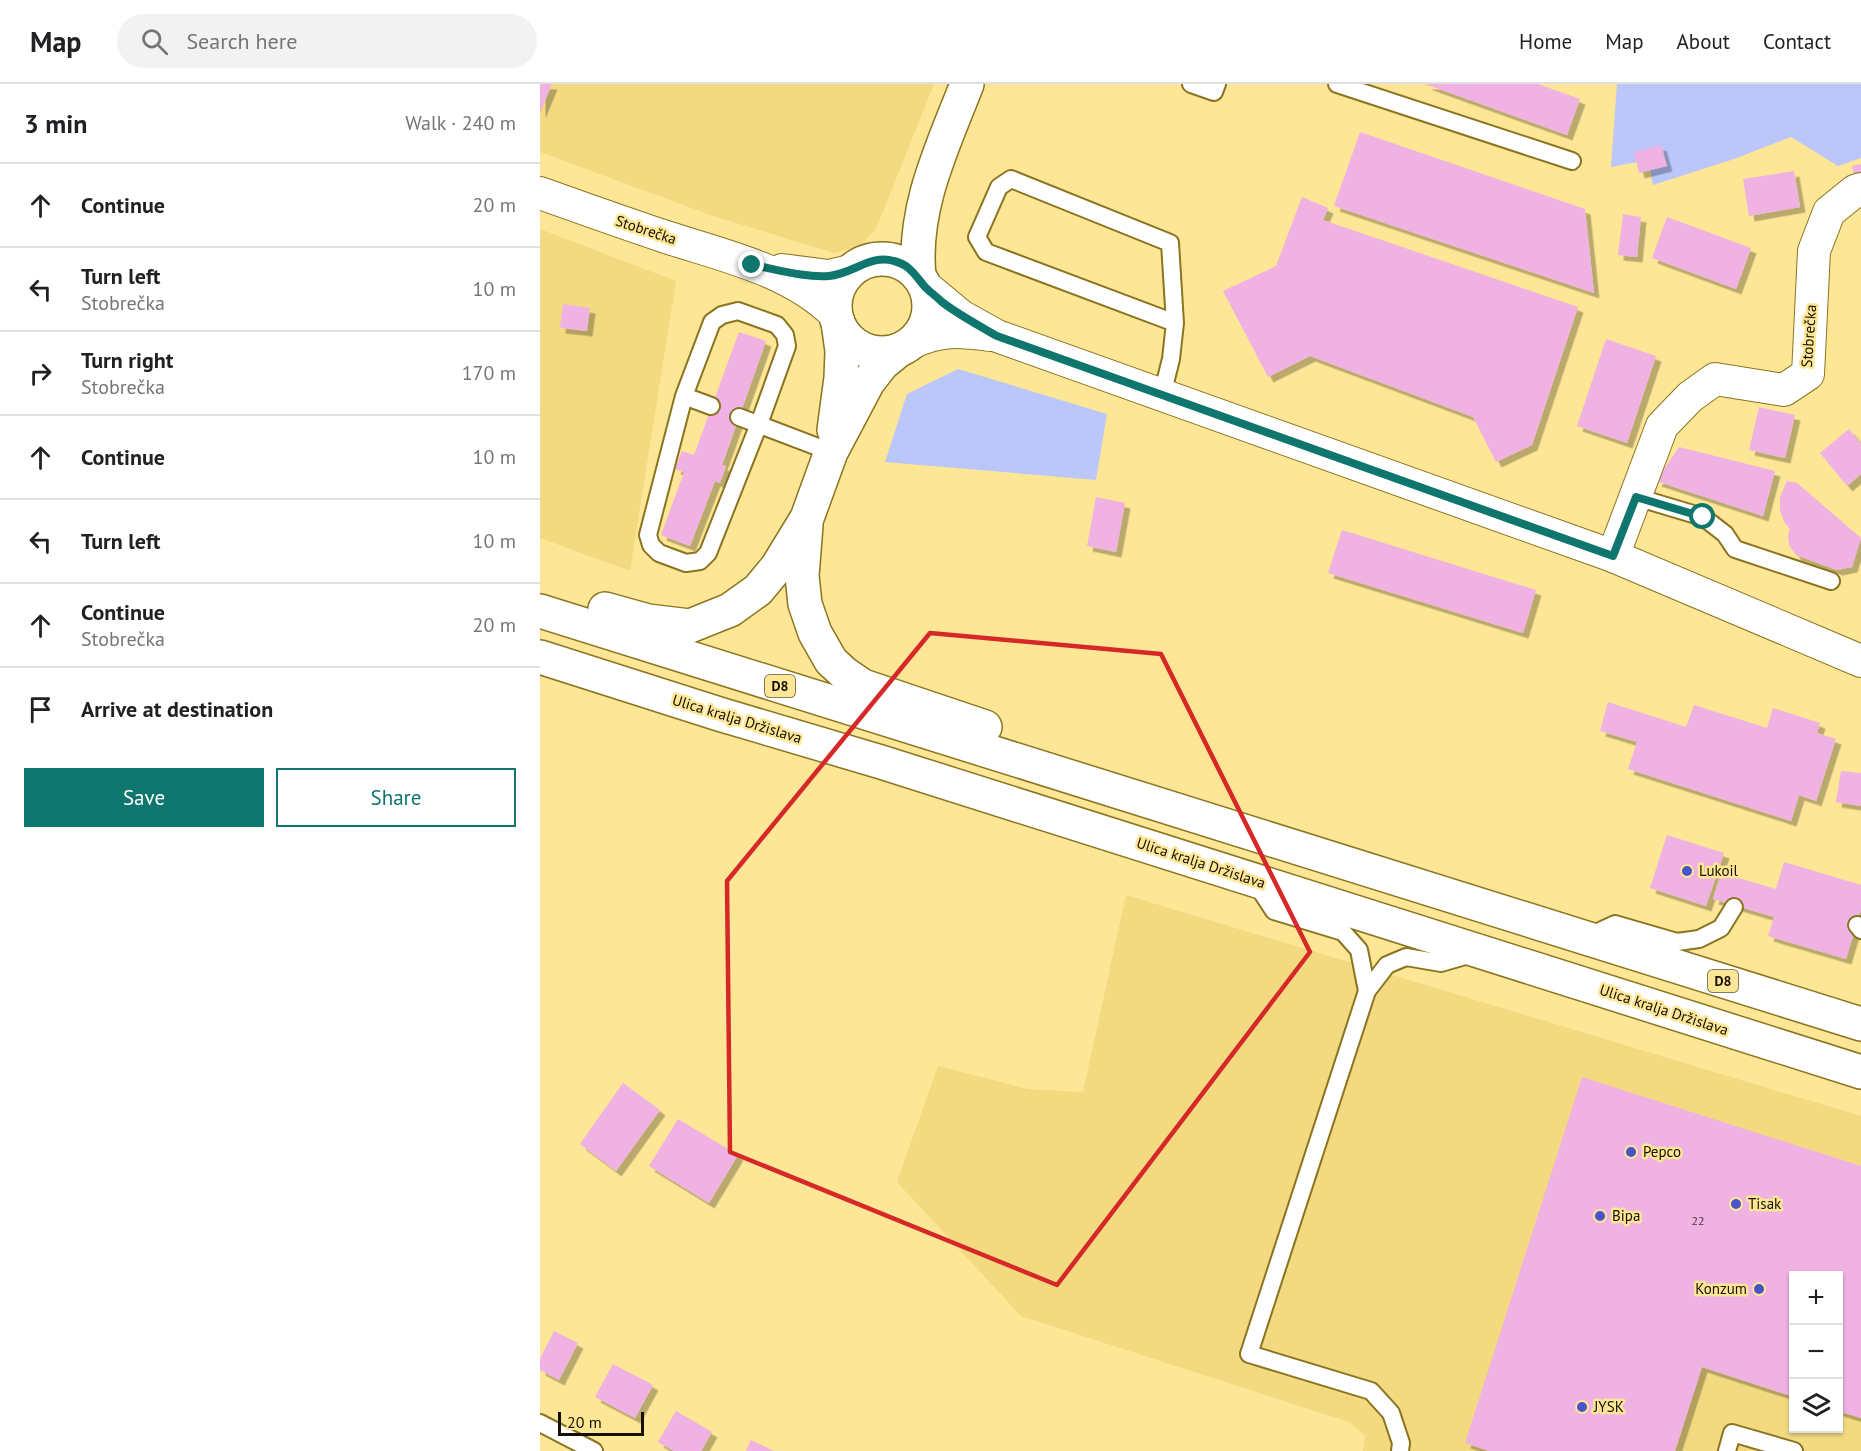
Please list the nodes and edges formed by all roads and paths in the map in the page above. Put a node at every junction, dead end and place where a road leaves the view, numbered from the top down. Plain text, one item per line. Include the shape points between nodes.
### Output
1 (967, 84) edge
2 (1191, 84) edge
3 (1217, 84) edge
4 (1337, 84) edge
5 (1572, 161) dead end
6 (1861, 189) edge
7 (540, 193) edge
8 (926, 193) junction
9 (752, 265) junction
10 (857, 267) junction
11 (922, 281) junction
12 (837, 318) junction
13 (1175, 323) junction
14 (997, 336) junction
15 (905, 346) junction
16 (1162, 394) junction
17 (684, 396) junction
18 (711, 406) dead end
19 (739, 417) dead end
20 (759, 424) junction
21 (831, 452) junction
22 (1636, 497) junction
23 (807, 518) junction
24 (1613, 556) junction
25 (1831, 581) dead end
26 (545, 612) edge
27 (540, 657) edge
28 (1861, 661) edge
29 (1010, 758) junction
30 (1254, 881) junction
31 (1734, 907) dead end
32 (1585, 938) junction
33 (1479, 951) junction
34 (1367, 991) junction
35 (1861, 1024) edge
36 (1861, 1072) edge
37 (540, 1423) edge
38 (594, 1451) edge
39 (1400, 1451) edge
40 (1727, 1451) edge
41 (1794, 1451) edge

1 - 8 main road
2 - 3 lane via 1214,92
4 - 5 lane
6 - 22 street, Stobrečka via 1829,212 1814,251 1808,374 1784,390 1715,379 1690,397 1662,426
7 - 9 street, Stobrečka
8 - 10 main road via 883,250
8 - 11 main road via 916,245
9 - 10 street, Stobrečka via 829,276
9 - 12 street, Stobrečka via 806,289
10 - 11 main road via 878,259 893,260 907,266
10 - 12 main road via 841,284 836,298
11 - 14 street via 961,316
11 - 15 main road via 929,302 928,317 922,331
12 - 15 main road via 845,335 870,351 885,352
12 - 21 main road via 841,378
13 - 13 lane via 1170,243 1011,179 999,187 977,237 986,252
13 - 16 lane
14 - 15 street via 930,334
14 - 16 street
15 - 21 main road via 882,364 868,382
16 - 24 street
17 - 18 lane
17 - 20 lane via 712,322 738,311 777,325 787,346
17 - 20 lane via 648,535 658,553 686,562 700,561 708,553
19 - 20 lane
20 - 21 lane
21 - 23 main road
22 - 24 street, Stobrečka
22 - 25 lane via 1703,517 1725,534 1735,549
23 - 26 main road via 758,590 730,610 690,626 648,621 599,607
23 - 29 main road via 802,576 805,604 814,633 831,661 863,686 987,727
24 - 28 street
26 - 29 main road, D8
27 - 30 main road, Ulica kralja Držislava
29 - 32 main road, D8
30 - 33 main road, Ulica kralja Držislava
30 - 34 lane via 1274,911 1342,932 1359,950
31 - 32 lane via 1721,928 1699,939 1677,942 1615,924
32 - 35 main road, D8
33 - 34 lane via 1441,963 1406,957 1387,965
33 - 36 main road, Ulica kralja Držislava
34 - 39 lane via 1249,1354 1371,1391 1391,1413
37 - 38 lane
40 - 41 lane via 1732,1433

